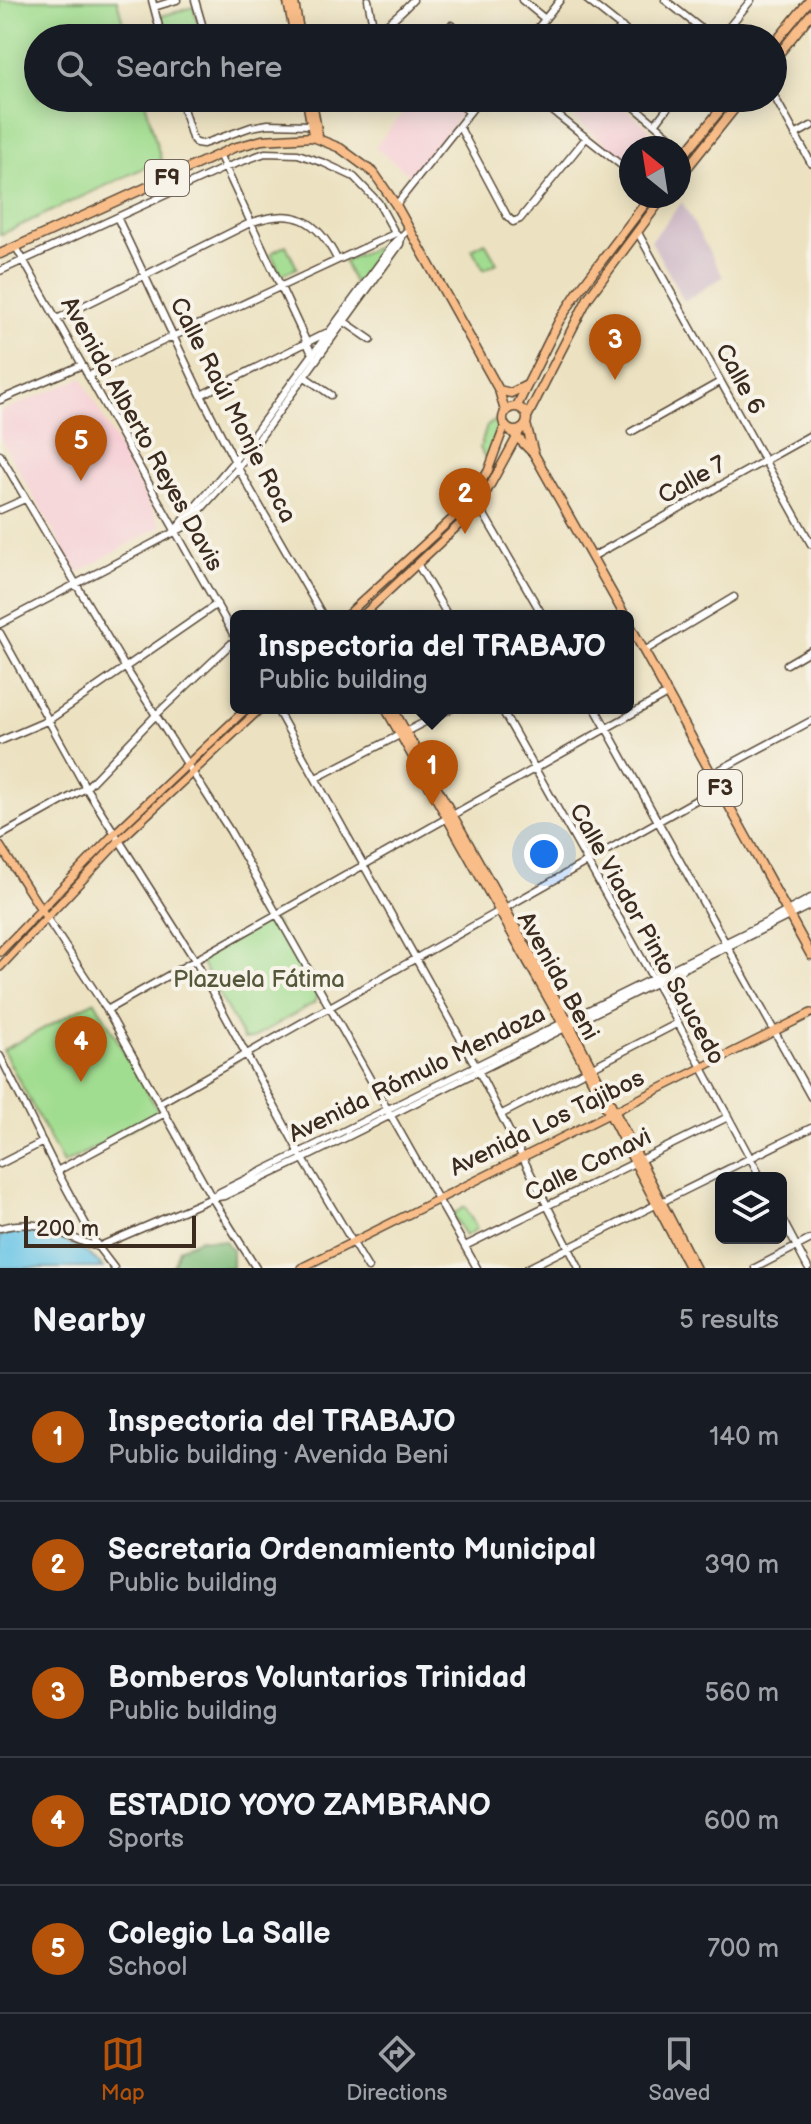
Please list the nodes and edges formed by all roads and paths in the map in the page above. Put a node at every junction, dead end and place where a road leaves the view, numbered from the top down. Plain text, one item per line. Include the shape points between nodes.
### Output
1 (177, 0) edge
2 (195, 0) edge
3 (287, 0) edge
4 (294, 0) edge
5 (368, 0) edge
6 (413, 0) edge
7 (522, 0) edge
8 (560, 0) edge
9 (587, 0) edge
10 (665, 0) edge
11 (810, 0) edge
12 (748, 1) edge
13 (153, 3) edge
14 (811, 14) edge
15 (545, 19) junction
16 (158, 24) edge
17 (201, 24) edge
18 (293, 24) edge
19 (295, 24) edge
20 (373, 24) edge
21 (384, 24) edge
22 (541, 24) edge
23 (618, 24) edge
24 (695, 24) edge
25 (731, 24) edge
26 (787, 28) edge
27 (787, 44) edge
28 (184, 112) edge
29 (310, 112) edge
30 (311, 112) edge
31 (470, 112) edge
32 (554, 112) edge
33 (642, 112) edge
34 (664, 112) edge
35 (719, 112) edge
36 (732, 112) edge
37 (783, 112) edge
38 (656, 123) junction
39 (311, 125) junction
40 (459, 126) junction
41 (811, 126) edge
42 (795, 135) junction
43 (670, 136) edge
44 (316, 138) junction
45 (586, 138) junction
46 (691, 146) edge
47 (219, 154) junction
48 (691, 163) edge
49 (811, 163) edge
50 (619, 164) edge
51 (224, 168) junction
52 (396, 205) junction
53 (642, 208) edge
54 (655, 208) edge
55 (117, 217) junction
56 (250, 223) junction
57 (409, 229) junction
58 (637, 231) junction
59 (398, 235) junction
60 (16, 247) junction
61 (0, 254) edge
62 (337, 259) junction
63 (24, 261) junction
64 (0, 271) edge
65 (145, 275) junction
66 (279, 286) junction
67 (57, 319) junction
68 (345, 322) junction
69 (333, 333) junction
70 (173, 337) junction
71 (371, 340) dead end
72 (306, 343) junction
73 (314, 359) junction
74 (82, 365) junction
75 (88, 376) junction
76 (305, 377) junction
77 (720, 382) junction
78 (527, 385) junction
79 (499, 390) junction
80 (201, 395) junction
81 (331, 395) dead end
82 (0, 400) edge
83 (512, 408) junction
84 (523, 427) junction
85 (507, 428) junction
86 (631, 432) dead end
87 (811, 435) edge
88 (534, 454) junction
89 (0, 455) edge
90 (765, 459) junction
91 (236, 464) junction
92 (25, 499) junction
93 (479, 506) junction
94 (0, 510) edge
95 (175, 531) junction
96 (811, 544) edge
97 (592, 557) junction
98 (418, 565) junction
99 (74, 583) junction
100 (734, 597) dead end
101 (217, 604) junction
102 (320, 610) edge
103 (353, 610) edge
104 (369, 610) edge
105 (444, 610) edge
106 (540, 610) edge
107 (622, 610) edge
108 (0, 624) edge
109 (230, 628) edge
110 (0, 633) edge
111 (634, 633) edge
112 (230, 645) edge
113 (811, 650) edge
114 (644, 651) junction
115 (787, 664) dead end
116 (125, 667) junction
117 (667, 694) junction
118 (634, 712) edge
119 (241, 714) edge
120 (254, 714) edge
121 (279, 714) edge
122 (389, 714) edge
123 (395, 714) edge
124 (440, 714) edge
125 (504, 714) edge
126 (598, 714) edge
127 (631, 714) edge
128 (156, 715) junction
129 (49, 720) junction
130 (811, 721) edge
131 (606, 728) junction
132 (403, 733) junction
133 (0, 741) edge
134 (534, 768) junction
135 (190, 769) junction
136 (712, 774) junction
137 (316, 778) junction
138 (719, 787) junction
139 (86, 788) junction
140 (450, 816) junction
141 (658, 822) junction
142 (117, 838) junction
143 (0, 842) edge
144 (587, 862) junction
145 (363, 864) junction
146 (811, 898) edge
147 (811, 905) edge
148 (41, 908) junction
149 (502, 909) junction
150 (276, 913) junction
151 (788, 914) junction
152 (46, 917) junction
153 (726, 945) junction
154 (0, 952) edge
155 (811, 955) edge
156 (416, 959) junction
157 (195, 960) junction
158 (0, 967) edge
159 (654, 980) junction
160 (330, 1007) junction
161 (107, 1010) junction
162 (811, 1013) edge
163 (566, 1023) junction
164 (678, 1023) junction
165 (775, 1031) junction
166 (246, 1053) junction
167 (0, 1056) edge
168 (477, 1068) junction
169 (590, 1069) junction
170 (701, 1069) junction
171 (811, 1097) edge
172 (160, 1103) junction
173 (390, 1111) junction
174 (612, 1112) junction
175 (165, 1113) junction
176 (502, 1114) junction
177 (728, 1117) junction
178 (811, 1128) edge
179 (43, 1142) junction
180 (301, 1156) junction
181 (523, 1156) junction
182 (751, 1159) junction
183 (637, 1161) junction
184 (0, 1164) edge
185 (57, 1171) junction
186 (758, 1172) edge
187 (212, 1198) junction
188 (438, 1199) junction
189 (659, 1203) junction
190 (547, 1205) junction
191 (0, 1228) edge
192 (787, 1228) edge
193 (811, 1239) edge
194 (352, 1242) junction
195 (465, 1246) junction
196 (797, 1246) junction
197 (98, 1247) junction
198 (568, 1247) junction
199 (114, 1268) edge
200 (256, 1268) edge
201 (301, 1268) edge
202 (368, 1268) edge
203 (477, 1268) edge
204 (528, 1268) edge
205 (579, 1268) edge
206 (689, 1268) edge
207 (696, 1268) edge
208 (755, 1268) edge
209 (808, 1268) edge

1 - 13 street
2 - 17 street
3 - 18 main road
4 - 19 main road
5 - 20 street
6 - 21 street
7 - 15 street
8 - 15 street
9 - 23 street
10 - 24 street
11 - 26 highway
12 - 25 street
13 - 16 street
14 - 27 highway
15 - 22 street
28 - 39 street via 192,138 203,144 268,124
29 - 39 main road
30 - 44 main road
31 - 40 street
32 - 45 street
33 - 38 street
34 - 38 street
35 - 46 highway
36 - 48 highway
37 - 42 street
38 - 43 street
39 - 44 main road
40 - 45 street via 513,222
40 - 52 street
41 - 42 street
42 - 49 street
44 - 47 highway, F9 via 262,140
44 - 52 highway, F9 via 374,173
45 - 50 street
47 - 51 street
47 - 60 highway, F9
51 - 55 street
51 - 56 street
51 - 59 street via 281,152 324,163 367,188
52 - 57 highway, F9
53 - 78 highway via 559,321
54 - 58 highway
55 - 63 street
55 - 65 street, Calle Raúl Monje Roca
56 - 62 street via 295,216 319,230
56 - 65 street
56 - 66 street
57 - 59 street
57 - 79 highway, F9
58 - 77 street, Calle 6
58 - 84 highway via 588,298
59 - 62 street
59 - 68 street via 400,244
59 - 69 street
60 - 61 highway, F9
60 - 63 street, Avenida Alberto Reyes Davis
62 - 66 street
63 - 64 street
63 - 67 street, Avenida Alberto Reyes Davis
65 - 67 street
65 - 70 street, Calle Raúl Monje Roca
66 - 70 street
66 - 72 street
67 - 74 street, Avenida Alberto Reyes Davis
68 - 69 street
68 - 71 street
69 - 72 street
69 - 73 street
70 - 75 street
70 - 80 street, Calle Raúl Monje Roca
72 - 73 street
72 - 80 street
73 - 76 street
73 - 91 street
74 - 75 street, Avenida Alberto Reyes Davis
74 - 82 street
75 - 95 street, Avenida Alberto Reyes Davis
76 - 81 street
76 - 91 street
77 - 86 street
77 - 90 street, Calle 6
78 - 79 highway via 511,393
78 - 83 highway
79 - 83 highway, F9
80 - 91 street, Calle Raúl Monje Roca
83 - 84 highway, F9 via 524,410
83 - 85 highway via 503,417
84 - 85 highway
84 - 88 highway
84 - 88 highway
84 - 93 main road
85 - 103 main road via 467,505
87 - 90 street, Calle 7
88 - 97 highway
89 - 92 street
90 - 96 street, Calle 6
90 - 97 street, Calle 7
91 - 95 street
91 - 102 street, Calle Raúl Monje Roca
92 - 94 street
92 - 99 street
93 - 98 main road
93 - 106 street
95 - 99 street
95 - 101 street, Avenida Alberto Reyes Davis
97 - 107 highway
98 - 104 main road
98 - 105 street
99 - 108 street
99 - 116 street
100 - 114 street
101 - 109 street, Avenida Alberto Reyes Davis
101 - 116 street
110 - 129 street
111 - 114 highway, F3
112 - 128 street
113 - 115 street
114 - 117 highway, F3
116 - 128 street
116 - 129 street
117 - 118 street
117 - 136 highway, F3
119 - 135 main road
120 - 135 main road
121 - 137 street
122 - 132 main road, Avenida Beni
123 - 132 main road, Avenida Beni
124 - 132 street
125 - 134 street, Calle Viador Pinto Saucedo
126 - 131 street
127 - 131 street
128 - 135 street
128 - 139 street
129 - 133 street
129 - 139 street
130 - 136 street
131 - 134 street
131 - 141 street
132 - 137 street
132 - 140 main road, Avenida Beni
134 - 140 street
134 - 144 street, Calle Viador Pinto Saucedo
135 - 142 main road
135 - 150 street
136 - 138 highway, F3
137 - 145 street
138 - 141 street
138 - 151 highway, F3
139 - 142 street
139 - 143 street
140 - 145 street
140 - 149 main road, Avenida Beni
141 - 144 street
141 - 153 street
142 - 148 main road
142 - 152 main road
142 - 157 street
143 - 148 main road
144 - 149 street
144 - 159 street, Calle Viador Pinto Saucedo
145 - 150 street
145 - 156 street
146 - 151 street, Avenida Rómulo Mendoza
147 - 151 street, Avenida Rómulo Mendoza
148 - 152 main road
148 - 154 main road
149 - 156 street
149 - 163 main road, Avenida Beni
150 - 157 street
150 - 160 street
151 - 153 street, Avenida Rómulo Mendoza
151 - 155 highway, F3
152 - 158 main road
152 - 161 street
153 - 159 street, Avenida Rómulo Mendoza
153 - 165 street
156 - 160 street
156 - 168 street
157 - 161 street
157 - 166 street
159 - 163 street, Avenida Rómulo Mendoza
159 - 164 street, Calle Viador Pinto Saucedo
160 - 166 street
160 - 173 street
161 - 172 street
162 - 165 main road, Avenida Los Tajibos
163 - 168 street, Avenida Rómulo Mendoza
163 - 169 main road, Avenida Beni
164 - 169 street
164 - 170 street, Calle Viador Pinto Saucedo
165 - 170 main road, Avenida Los Tajibos
165 - 171 street
166 - 172 street
166 - 180 street
167 - 179 street
168 - 173 street, Avenida Rómulo Mendoza
168 - 176 street
169 - 174 main road, Avenida Beni
169 - 176 street
170 - 174 main road, Avenida Los Tajibos
170 - 177 street, Calle Viador Pinto Saucedo
172 - 175 street
173 - 180 street, Avenida Rómulo Mendoza
173 - 188 street
174 - 181 main road, Avenida Los Tajibos
174 - 183 main road, Avenida Beni
175 - 185 street
175 - 187 street
176 - 181 street
177 - 182 street, Calle Viador Pinto Saucedo
177 - 183 street, Calle Conavi
178 - 182 street
179 - 184 street
179 - 185 street
180 - 187 street, Avenida Rómulo Mendoza
180 - 194 street
181 - 188 main road, Avenida Los Tajibos
181 - 190 street
182 - 186 street, Calle Viador Pinto Saucedo
182 - 189 street
183 - 189 main road, Avenida Beni
183 - 190 street, Calle Conavi
185 - 197 street
187 - 197 street, Avenida Rómulo Mendoza
187 - 200 street
188 - 194 main road, Avenida Los Tajibos
188 - 195 street
189 - 198 street
189 - 206 main road, Avenida Beni
189 - 207 main road, Avenida Beni
190 - 195 street, Calle Conavi
190 - 198 street
191 - 197 street via 40,1225
192 - 196 street
193 - 196 street
194 - 201 main road, Avenida Los Tajibos
194 - 202 street
195 - 203 street
196 - 208 street
196 - 209 street
197 - 199 street
198 - 204 street
198 - 205 street

